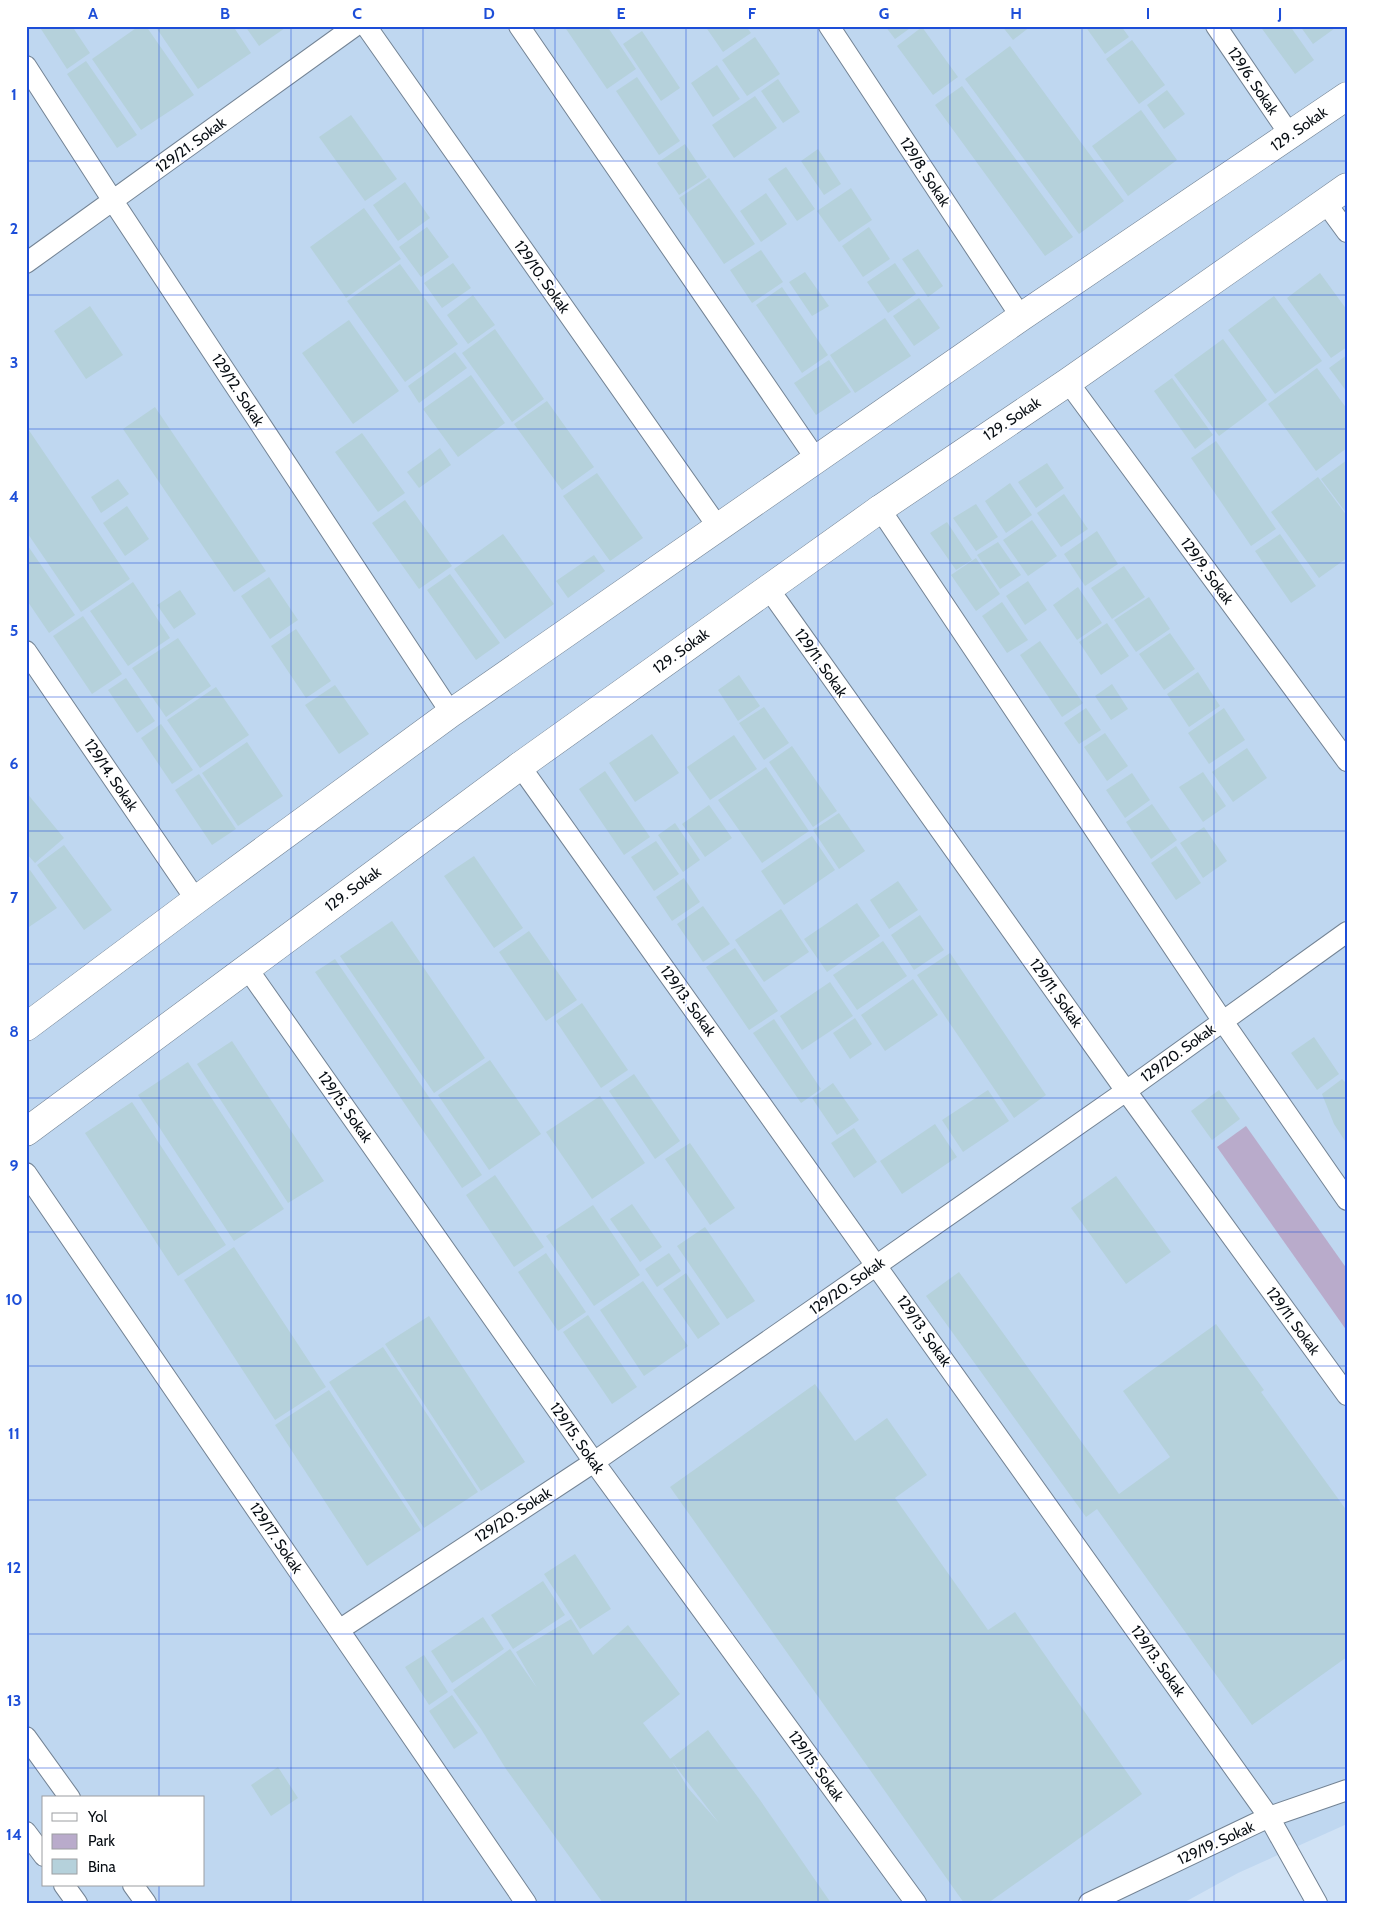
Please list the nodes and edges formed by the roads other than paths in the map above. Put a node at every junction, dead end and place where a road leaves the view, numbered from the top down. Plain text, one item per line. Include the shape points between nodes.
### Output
1 (355, 26) edge
2 (366, 26) edge
3 (519, 26) edge
4 (829, 26) edge
5 (1216, 26) edge
6 (26, 66) edge
7 (1347, 96) edge
8 (1290, 135) junction
9 (1336, 194) edge
10 (113, 201) junction
11 (1347, 232) edge
12 (26, 263) edge
13 (1020, 317) junction
14 (1068, 382) junction
15 (816, 459) junction
16 (880, 509) junction
17 (718, 527) junction
18 (768, 588) junction
19 (26, 651) edge
20 (451, 713) junction
21 (1347, 761) edge
22 (520, 766) junction
23 (196, 900) junction
24 (1347, 932) edge
25 (247, 968) junction
26 (1222, 1020) junction
27 (26, 1027) edge
28 (1126, 1091) junction
29 (26, 1132) edge
30 (26, 1174) edge
31 (1347, 1200) edge
32 (877, 1266) junction
33 (1347, 1395) edge
34 (594, 1462) junction
35 (339, 1630) junction
36 (26, 1737) edge
37 (1347, 1790) edge
38 (69, 1796) edge
39 (1269, 1817) junction
40 (26, 1832) edge
41 (42, 1853) edge
42 (65, 1886) edge
43 (134, 1886) edge
44 (77, 1903) edge
45 (146, 1903) edge
46 (526, 1903) edge
47 (916, 1903) edge
48 (1088, 1903) edge
49 (1316, 1903) edge

1 - 10 lane, 129/21. Sokak
2 - 17 lane, 129/10. Sokak
3 - 15 lane
4 - 13 lane, 129/8. Sokak
5 - 8 lane, 129/6. Sokak
6 - 10 lane, 129/12. Sokak
7 - 8 street, 129. Sokak
8 - 13 street, 129. Sokak
9 - 11 lane
9 - 14 street, 129. Sokak
10 - 12 lane, 129/21. Sokak
10 - 20 lane, 129/12. Sokak
13 - 15 street, 129. Sokak
14 - 16 street, 129. Sokak
14 - 21 lane, 129/9. Sokak
15 - 17 street, 129. Sokak
16 - 18 street, 129. Sokak
16 - 26 lane
17 - 20 street, 129. Sokak
18 - 22 street, 129. Sokak
18 - 28 lane, 129/11. Sokak
19 - 23 lane, 129/14. Sokak
20 - 23 street, 129. Sokak
22 - 25 street, 129. Sokak
22 - 32 lane, 129/13. Sokak
23 - 27 street, 129. Sokak
24 - 26 lane, 129/20. Sokak
25 - 29 street, 129. Sokak
25 - 34 lane, 129/15. Sokak
26 - 28 lane, 129/20. Sokak
26 - 31 lane
28 - 32 lane, 129/20. Sokak
28 - 33 lane, 129/11. Sokak
30 - 35 lane, 129/17. Sokak
32 - 34 lane, 129/20. Sokak
32 - 39 lane, 129/13. Sokak
34 - 35 lane, 129/20. Sokak
34 - 47 lane, 129/15. Sokak
35 - 46 lane, 129/17. Sokak
36 - 38 lane
37 - 39 lane, 129/19. Sokak
39 - 48 lane, 129/19. Sokak
39 - 49 lane, 129/13. Sokak
40 - 41 lane
42 - 44 lane
43 - 45 lane

